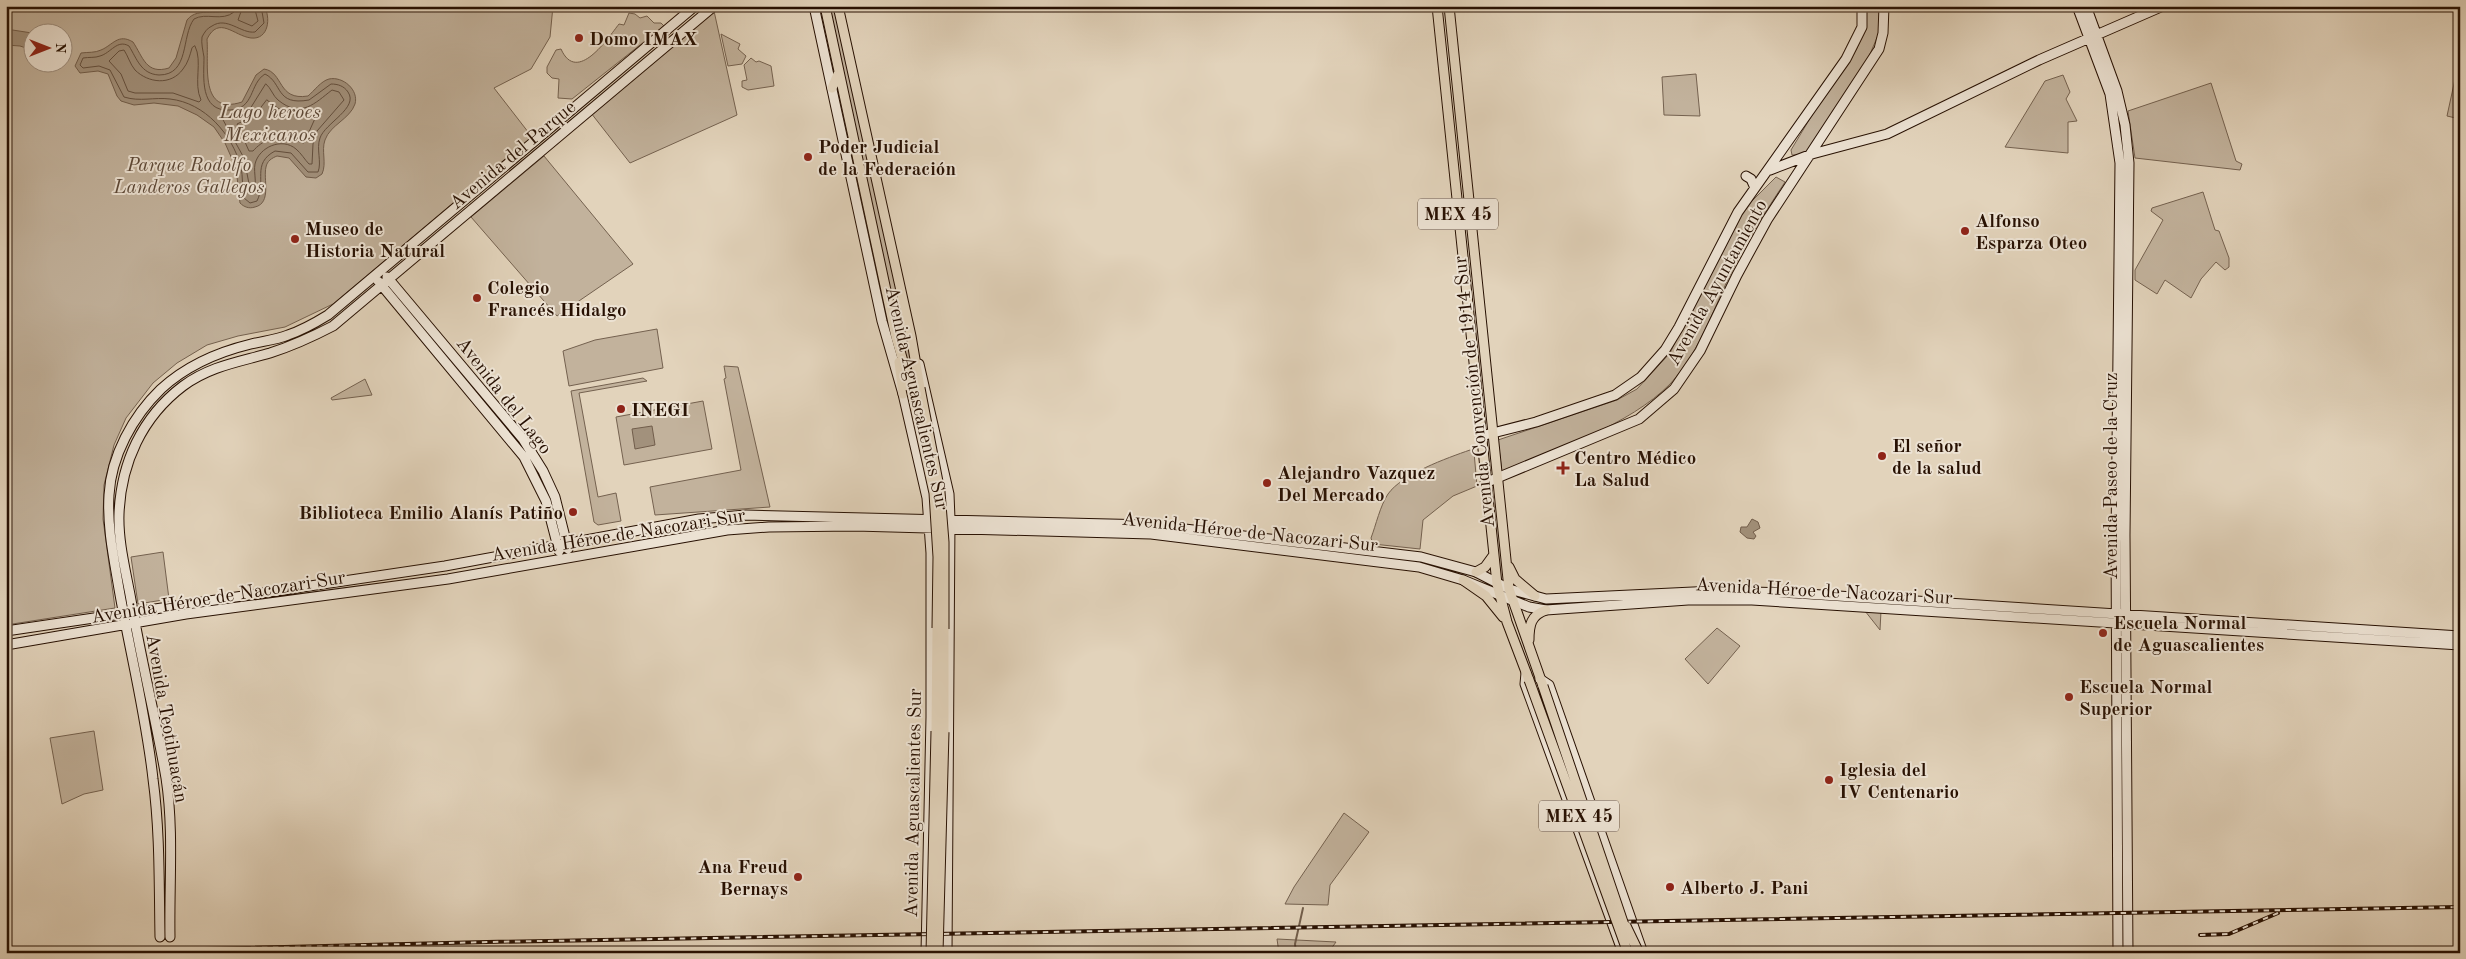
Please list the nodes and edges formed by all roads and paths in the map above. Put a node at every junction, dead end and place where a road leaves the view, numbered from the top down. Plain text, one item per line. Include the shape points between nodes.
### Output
1 (695, 6) edge
2 (714, 6) edge
3 (814, 6) edge
4 (825, 6) edge
5 (838, 6) edge
6 (1437, 6) edge
7 (1449, 6) edge
8 (1862, 6) edge
9 (1884, 6) edge
10 (2077, 6) edge
11 (2086, 6) edge
12 (2163, 6) edge
13 (2092, 37) junction
14 (838, 74) junction
15 (832, 88) junction
16 (1812, 154) junction
17 (1770, 170) junction
18 (1746, 176) dead end
19 (858, 182) junction
20 (1755, 188) junction
21 (378, 274) junction
22 (386, 283) junction
23 (896, 336) junction
24 (911, 336) junction
25 (916, 389) junction
26 (903, 394) junction
27 (1493, 434) junction
28 (1480, 436) junction
29 (1498, 478) junction
30 (1485, 483) junction
31 (925, 487) junction
32 (949, 494) junction
33 (927, 498) junction
34 (915, 518) junction
35 (930, 523) junction
36 (950, 524) junction
37 (1180, 528) junction
38 (1150, 534) junction
39 (951, 539) junction
40 (930, 542) junction
41 (563, 545) junction
42 (1493, 556) junction
43 (565, 558) junction
44 (1506, 563) junction
45 (1476, 572) junction
46 (1463, 580) junction
47 (1496, 584) junction
48 (1509, 589) junction
49 (1498, 596) junction
50 (1535, 596) junction
51 (1512, 601) junction
52 (1546, 610) junction
53 (133, 612) junction
54 (123, 614) junction
55 (2121, 618) junction
56 (1507, 622) junction
57 (135, 624) junction
58 (125, 625) junction
59 (6, 631) edge
60 (2460, 636) edge
61 (930, 638) junction
62 (6, 645) edge
63 (2460, 645) edge
64 (950, 647) junction
65 (1529, 648) junction
66 (941, 676) junction
67 (1528, 676) junction
68 (1542, 683) junction
69 (940, 732) junction
70 (1620, 884) junction
71 (1601, 892) junction
72 (1624, 925) junction
73 (1635, 929) junction
74 (1617, 936) junction
75 (160, 937) dead end
76 (170, 937) dead end
77 (1641, 950) edge
78 (1624, 952) edge
79 (926, 953) edge
80 (931, 953) edge
81 (938, 953) edge
82 (946, 953) edge
83 (1634, 953) edge
84 (2118, 953) edge
85 (2128, 953) edge

1 - 21 main road, Avenida del Parque
2 - 22 main road, Avenida del Parque
3 - 15 main road, Avenida Aguascalientes Sur
4 - 14 main road, Avenida Aguascalientes Sur
5 - 24 main road, Avenida Aguascalientes Sur
6 - 28 main road, Avenida Convención de 1914 Sur / MEX 45
7 - 27 main road, Avenida Convención de 1914 Sur / MEX 45
8 - 17 main road, Avenida Ayuntamiento via 1862,27 1850,52
9 - 16 main road, Avenida Ayuntamiento via 1879,49
10 - 13 main road, Avenida Paseo de la Cruz
11 - 13 main road, Avenida Paseo de la Cruz
12 - 13 main road
13 - 16 main road via 1887,134
13 - 55 main road, Avenida Paseo de la Cruz via 2110,94 2120,163
14 - 15 main road
14 - 19 main road, Avenida Aguascalientes Sur
15 - 19 main road, Avenida Aguascalientes Sur
16 - 17 main road
16 - 29 main road, Avenida Ayuntamiento via 1767,220 1700,351 1674,389 1639,419
17 - 20 main road, Avenida Ayuntamiento
18 - 20 main road
19 - 23 main road, Avenida Aguascalientes Sur
19 - 26 main road, Avenida Aguascalientes Sur via 882,321
20 - 27 main road, Avenida Ayuntamiento via 1738,212 1679,327 1665,350 1641,377 1615,395
21 - 22 main road, Avenida del Lago
21 - 54 main road, Avenida del Parque via 328,315 306,328 218,354 197,364 174,378 145,406 120,450 109,494 113,553
22 - 41 main road, Avenida del Lago via 523,439 555,497
22 - 53 main road, Avenida del Parque via 333,326 317,334 270,353 199,375 149,419 128,461 119,516
23 - 25 main road, Avenida Aguascalientes Sur
23 - 26 main road
24 - 25 main road, Avenida Aguascalientes Sur
24 - 32 main road, Avenida Aguascalientes Sur
25 - 66 main road, Avenida Aguascalientes Sur, bridge via 935,501
26 - 31 main road, Avenida Aguascalientes Sur
27 - 28 main road, Avenida Ayuntamiento
27 - 29 main road, Avenida Convención de 1914 Sur / MEX 45
28 - 30 main road, Avenida Convención de 1914 Sur / MEX 45
29 - 30 main road, Avenida Ayuntamiento
29 - 44 main road, Avenida Convención de 1914 Sur / MEX 45
30 - 42 main road, Avenida Convención de 1914 Sur / MEX 45
31 - 33 main road, Avenida Aguascalientes Sur
31 - 34 main road via 924,504
32 - 33 main road via 942,502 934,503
32 - 36 main road, Avenida Aguascalientes Sur
33 - 35 main road, Avenida Aguascalientes Sur
34 - 35 main road, Avenida Héroe de Nacozari Sur
34 - 41 main road, Avenida Héroe de Nacozari Sur via 746,514 699,519
35 - 36 main road, Avenida Héroe de Nacozari Sur
35 - 40 main road, Avenida Aguascalientes Sur
35 - 43 main road, Avenida Héroe de Nacozari Sur via 727,530
36 - 37 main road, Avenida Héroe de Nacozari Sur via 1151,524
36 - 38 main road, Avenida Héroe de Nacozari Sur
36 - 39 main road, Avenida Aguascalientes Sur
37 - 38 main road via 1175,531 1160,528
37 - 45 main road, Avenida Héroe de Nacozari Sur via 1421,557
38 - 46 main road, Avenida Héroe de Nacozari Sur via 1420,567
39 - 40 main road via 945,533 938,533
39 - 64 main road, Avenida Aguascalientes Sur
40 - 61 main road, Avenida Aguascalientes Sur
41 - 43 main road, Avenida del Lago
41 - 53 main road, Avenida Héroe de Nacozari Sur via 364,579
42 - 45 main road via 1485,567
42 - 47 main road, Avenida Convención de 1914 Sur / MEX 45
43 - 57 main road, Avenida Héroe de Nacozari Sur via 448,579 193,613
44 - 48 main road, Avenida Convención de 1914 Sur / MEX 45
44 - 50 main road via 1515,579
45 - 47 main road, Avenida Héroe de Nacozari Sur
46 - 49 main road, Avenida Héroe de Nacozari Sur
46 - 56 main road via 1486,596
47 - 48 main road, Avenida Héroe de Nacozari Sur
47 - 49 main road, Avenida Convención de 1914 Sur / MEX 45
48 - 50 main road, Avenida Héroe de Nacozari Sur
48 - 51 main road, Avenida Convención de 1914 Sur / MEX 45
49 - 51 main road, Avenida Héroe de Nacozari Sur
49 - 56 main road, Avenida Convención de 1914 Sur / MEX 45
50 - 55 main road, Avenida Héroe de Nacozari Sur via 1546,599 1714,591 1791,593
51 - 52 main road, Avenida Héroe de Nacozari Sur
51 - 65 main road, Avenida Convención de 1914 Sur / MEX 45
52 - 55 main road, Avenida Héroe de Nacozari Sur via 1688,600 1752,600
52 - 65 main road via 1532,619
53 - 54 main road, Avenida Héroe de Nacozari Sur
53 - 57 main road, Avenida del Parque
54 - 58 main road, Avenida del Parque
54 - 59 main road, Avenida Héroe de Nacozari Sur
55 - 60 main road, Avenida Héroe de Nacozari Sur
55 - 63 main road, Avenida Héroe de Nacozari Sur
55 - 84 main road, Avenida Paseo de la Cruz
55 - 85 main road, Avenida Paseo de la Cruz
56 - 67 main road, Avenida Convención de 1914 Sur / MEX 45
57 - 58 main road, Avenida Héroe de Nacozari Sur
57 - 76 main road, Avenida Teotihuacán via 166,779
58 - 62 main road, Avenida Héroe de Nacozari Sur
58 - 75 main road, Avenida Teotihuacán via 153,778
61 - 66 main road via 933,666
61 - 79 main road, Avenida Aguascalientes Sur
64 - 66 main road via 948,668
64 - 82 main road, Avenida Aguascalientes Sur
65 - 68 main road, Avenida Convención de 1914 Sur / MEX 45
66 - 69 main road, Avenida Aguascalientes Sur
67 - 71 main road, Avenida Convención de 1914 Sur via 1525,684
67 - 78 main road, Avenida Convención de 1914 Sur / MEX 45, bridge
68 - 70 main road, Avenida Convención de 1914 Sur via 1549,685
68 - 72 main road, Avenida Convención de 1914 Sur / MEX 45, bridge
69 - 80 main road, Avenida Aguascalientes Sur, bridge
69 - 81 main road, Avenida Aguascalientes Sur, bridge
70 - 71 main road via 1614,892
70 - 73 main road, Avenida Convención de 1914 Sur
71 - 74 main road, Avenida Convención de 1914 Sur
72 - 77 main road, bridge
72 - 83 main road, Avenida Convención de 1914 Sur / MEX 45, bridge
73 - 74 main road via 1627,937
73 - 77 main road, Avenida Convención de 1914 Sur
74 - 78 main road, Avenida Convención de 1914 Sur
77 - 78 main road via 1627,942

